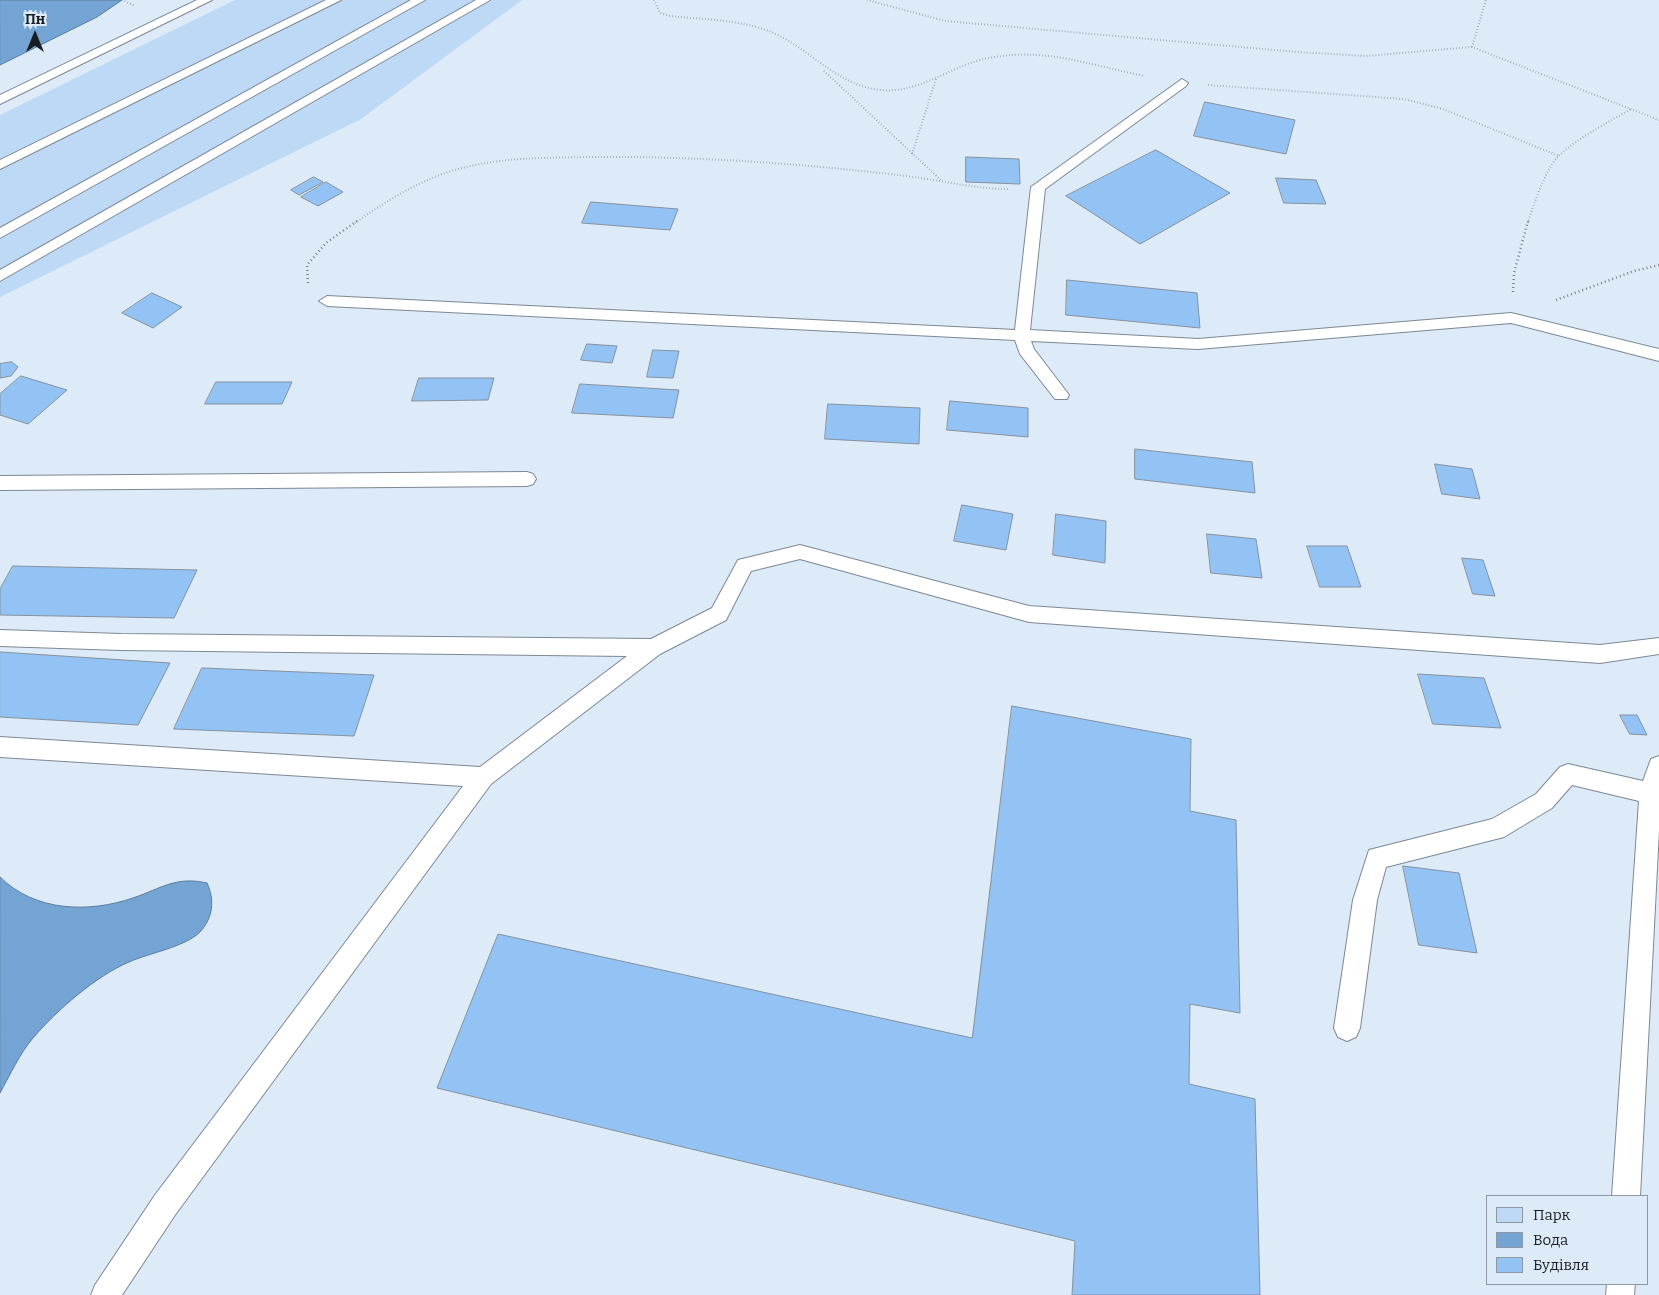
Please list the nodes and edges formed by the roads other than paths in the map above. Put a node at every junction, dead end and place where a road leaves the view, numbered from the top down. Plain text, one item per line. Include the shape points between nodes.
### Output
1 (206, 0) edge
2 (335, 0) edge
3 (419, 0) edge
4 (484, 0) edge
5 (1182, 83) road end
6 (0, 100) edge
7 (0, 165) edge
8 (0, 234) edge
9 (0, 276) edge
10 (328, 301) road end
11 (1022, 336) junction
12 (1659, 356) edge
13 (1061, 395) dead end
14 (527, 479) dead end
15 (0, 482) edge
16 (0, 638) edge
17 (1659, 646) edge
18 (653, 648) junction
19 (0, 747) edge
20 (1659, 766) edge
21 (483, 778) junction
22 (1654, 793) edge
23 (1347, 1028) dead end
24 (1626, 1195) edge
25 (105, 1295) edge

1 - 6 lane
2 - 7 lane
3 - 8 lane
4 - 9 lane
5 - 11 lane via 1038,188
10 - 11 lane
11 - 12 lane via 1198,344 1511,318
11 - 13 lane via 1026,350
14 - 15 lane
16 - 18 lane
17 - 18 lane via 1600,654 1029,614 800,552 746,565 719,614
18 - 21 lane
19 - 21 lane
20 - 22 lane
21 - 25 lane via 165,1205
22 - 23 lane via 1568,774 1544,801 1496,829 1377,858 1365,900
22 - 24 lane

